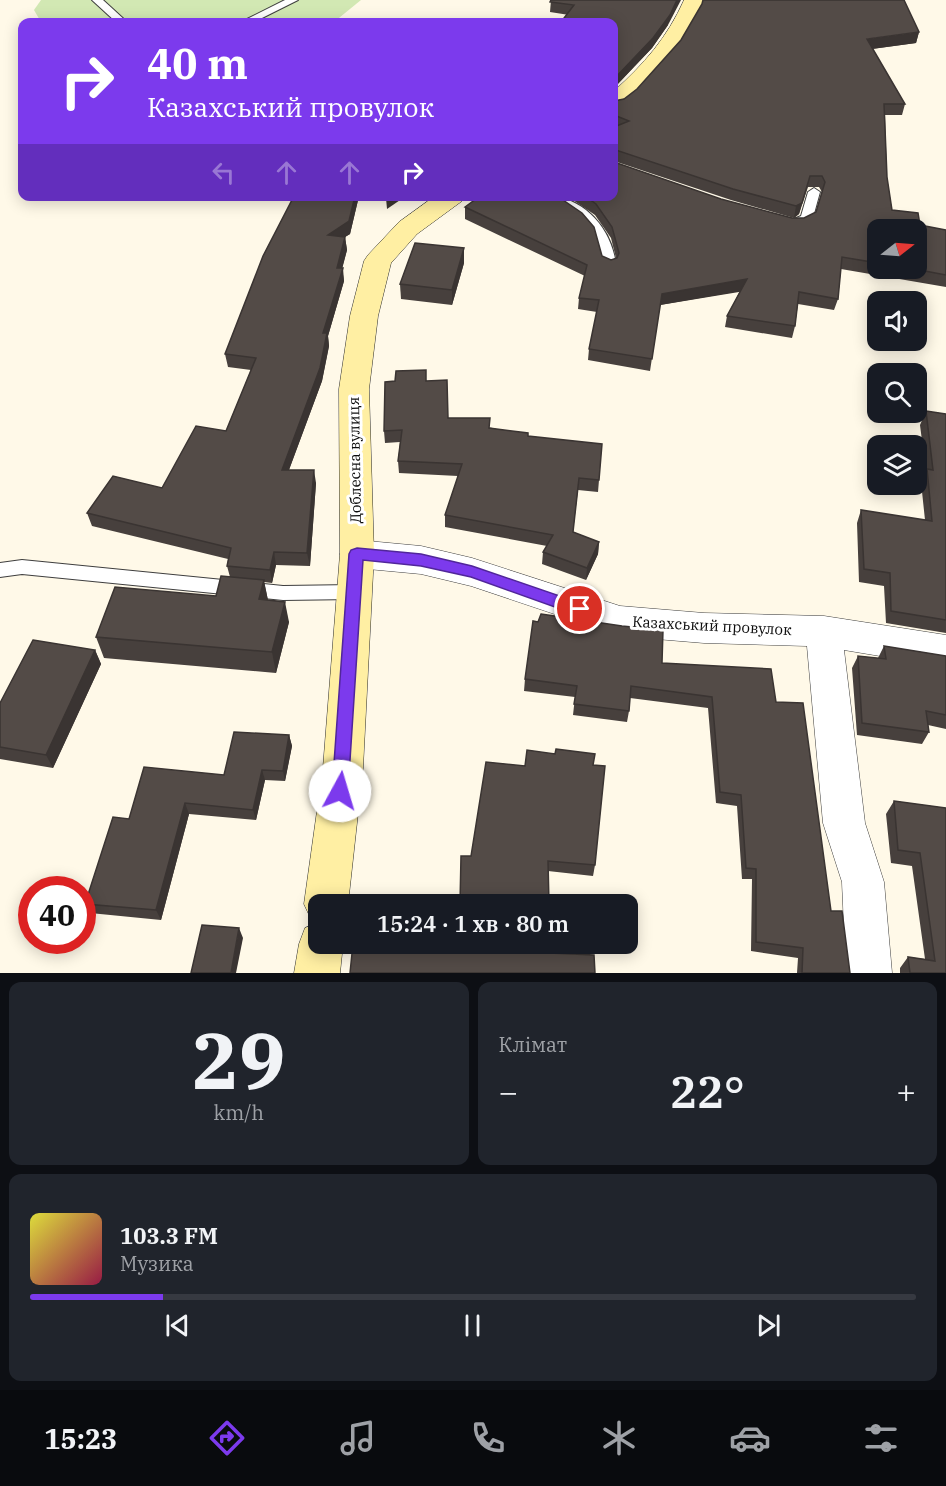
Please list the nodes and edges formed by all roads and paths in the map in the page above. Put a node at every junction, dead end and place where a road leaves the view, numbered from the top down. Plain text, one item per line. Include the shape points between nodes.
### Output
1 (97, 0) edge
2 (293, 0) edge
3 (694, 0) edge
4 (117, 18) edge
5 (255, 18) edge
6 (618, 99) edge
7 (814, 192) edge
8 (446, 201) edge
9 (560, 201) edge
10 (771, 217) edge
11 (609, 266) edge
12 (357, 554) junction
13 (0, 570) edge
14 (354, 592) junction
15 (824, 631) junction
16 (946, 651) edge
17 (327, 894) edge
18 (320, 954) edge
19 (317, 973) edge
20 (869, 973) edge

1 - 4 lane
2 - 5 lane
3 - 6 street via 685,24 658,64
7 - 10 lane via 807,218 795,224
8 - 12 street, Доблесна вулиця via 408,228 378,261 364,316 354,389
9 - 11 lane via 591,220 606,239
12 - 14 street, Доблесна вулиця
12 - 15 street, Казахський провулок via 421,560 472,572 620,621
13 - 14 lane via 22,567 283,593
14 - 17 street, Доблесна вулиця via 343,768
15 - 16 street, Казахський провулок
15 - 20 street via 844,823 863,882
18 - 19 street

